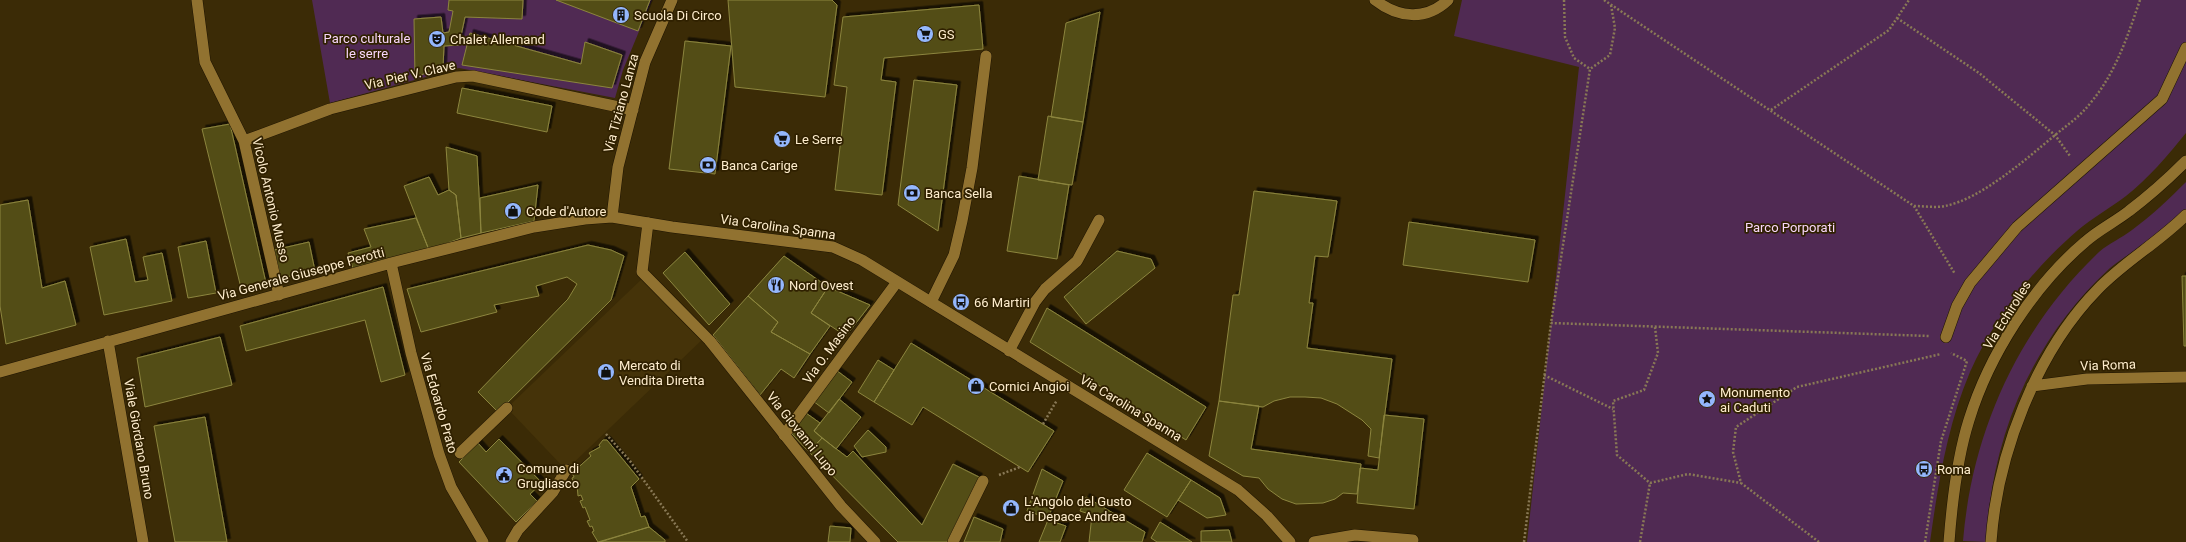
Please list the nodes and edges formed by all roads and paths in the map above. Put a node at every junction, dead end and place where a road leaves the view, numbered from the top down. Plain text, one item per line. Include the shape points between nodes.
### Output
1 (196, 0) edge
2 (672, 0) edge
3 (1375, 0) edge
4 (1448, 0) edge
5 (1564, 0) edge
6 (1604, 0) edge
7 (1909, 0) edge
8 (2140, 0) edge
9 (1611, 5) junction
10 (1897, 18) junction
11 (2186, 48) edge
12 (986, 56) dead end
13 (1590, 69) junction
14 (633, 110) junction
15 (1770, 110) junction
16 (2055, 135) junction
17 (244, 141) junction
18 (2071, 157) dead end
19 (2186, 161) edge
20 (1914, 206) junction
21 (2186, 215) edge
22 (612, 217) junction
23 (1099, 220) dead end
24 (648, 223) junction
25 (391, 264) junction
26 (897, 282) junction
27 (1965, 292) junction
28 (279, 295) junction
29 (931, 302) junction
30 (1551, 323) junction
31 (1654, 326) junction
32 (1946, 337) joint
33 (108, 341) junction
34 (1009, 351) junction
35 (1949, 352) dead end
36 (0, 371) edge
37 (1544, 375) junction
38 (2186, 377) edge
39 (1066, 385) junction
40 (2032, 386) junction
41 (507, 408) dead end
42 (1614, 409) junction
43 (1044, 424) dead end
44 (606, 434) dead end
45 (784, 435) junction
46 (460, 453) dead end
47 (1020, 467) dead end
48 (566, 470) dead end
49 (983, 481) joint
50 (1650, 483) junction
51 (1741, 483) junction
52 (1413, 541) edge
53 (143, 542) edge
54 (483, 542) edge
55 (511, 542) edge
56 (688, 542) edge
57 (875, 542) edge
58 (953, 542) edge
59 (1290, 542) edge
60 (1314, 542) edge
61 (1524, 542) edge
62 (1640, 542) edge
63 (1819, 542) edge
64 (1949, 542) edge
65 (1991, 542) edge

1 - 17 street, Vicolo Antonio Musso via 205,62
2 - 14 street, Via Tiziano Lanza via 645,62
3 - 4 street via 1393,12 1410,16 1426,14
5 - 13 path via 1565,37 1574,58
6 - 9 path
7 - 10 path
8 - 16 path via 2116,62 2093,101 2072,124
9 - 13 path via 1615,28 1610,55
9 - 15 path
10 - 15 path via 1889,30
10 - 16 path via 1979,73
11 - 27 street via 2162,99 2017,227
12 - 29 street via 972,168 962,221 954,255
13 - 30 path
14 - 17 street, Via Pier V. Clave via 473,76 456,77 330,109
14 - 22 street, Via Tiziano Lanza via 618,167
15 - 20 path
16 - 18 path
16 - 20 path via 2032,155 1973,195 1944,206
17 - 28 street, Vicolo Antonio Musso
19 - 64 street, Via Echirolles via 2129,211 2085,242 2045,282 2022,313 1989,372 1969,420 1954,498
20 - 27 path
21 - 40 street via 2098,289 2057,340
22 - 24 street, Via Carolina Spanna
22 - 25 street, Via Generale Giuseppe Perotti via 534,227
23 - 34 street via 1077,261 1045,289 1035,302
24 - 26 street, Via Carolina Spanna via 833,248 862,260
24 - 45 street, Via Giovanni Lupo via 642,272 710,341
25 - 28 street, Via Generale Giuseppe Perotti
25 - 54 street, Via Edoardo Prato via 410,353 451,488
26 - 29 street, Via Carolina Spanna
26 - 45 street, Via O. Masino
27 - 32 street
28 - 33 street, Via Generale Giuseppe Perotti
29 - 34 street, Via Carolina Spanna
30 - 31 path
30 - 37 path
31 - 32 path
31 - 42 path via 1658,353 1644,390 1613,401
33 - 36 street, Via Generale Giuseppe Perotti
33 - 53 street, Viale Giordano Bruno
34 - 39 street, Via Carolina Spanna
35 - 51 path via 1797,387 1736,427 1733,452
37 - 42 path
37 - 61 path
38 - 40 street, Via Roma via 2087,379
39 - 43 path
39 - 59 street, Via Carolina Spanna via 1238,490 1267,516
40 - 65 street via 2006,460
41 - 46 street
42 - 50 path via 1617,455
44 - 56 path via 630,461
45 - 57 street, Via Giovanni Lupo via 841,506
47 - 49 path
48 - 55 street via 553,492 518,530
49 - 58 street
50 - 51 path via 1688,474
50 - 62 path
51 - 63 path
52 - 60 street via 1355,535

